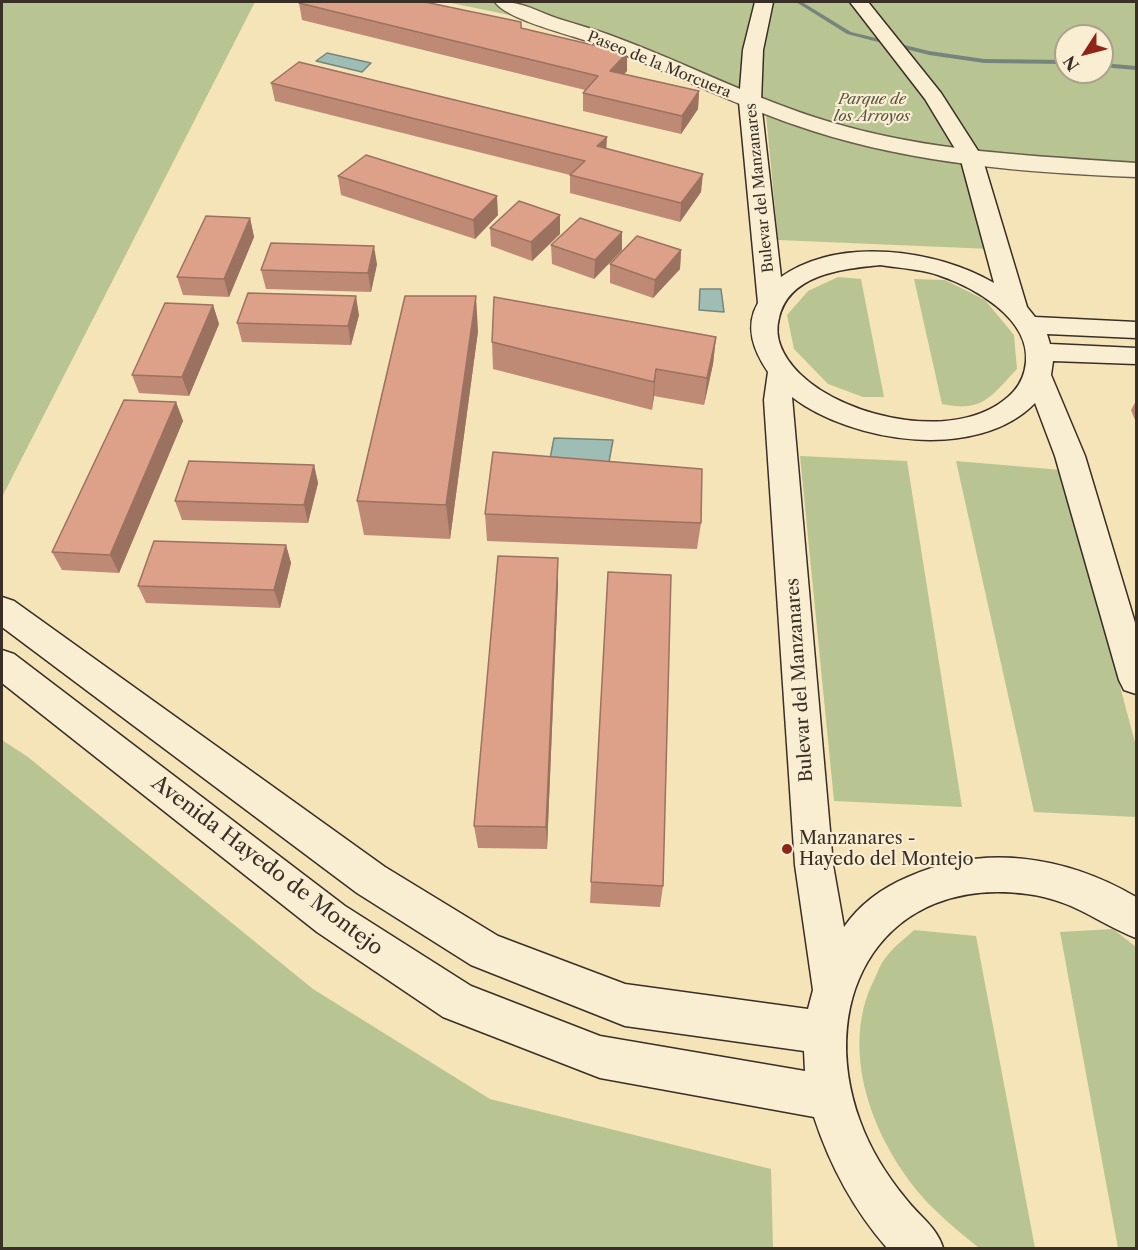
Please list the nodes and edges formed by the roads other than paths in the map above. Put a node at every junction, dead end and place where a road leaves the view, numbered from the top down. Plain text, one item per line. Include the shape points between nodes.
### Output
1 (504, 2) edge
2 (764, 2) edge
3 (859, 2) edge
4 (750, 102) junction
5 (971, 157) junction
6 (1137, 170) edge
7 (771, 303) junction
8 (1021, 316) junction
9 (1137, 330) edge
10 (1137, 356) edge
11 (1039, 364) junction
12 (782, 371) junction
13 (2, 610) edge
14 (43, 640) junction
15 (4, 666) edge
16 (1137, 680) edge
17 (1137, 919) edge
18 (833, 988) junction
19 (825, 1033) junction
20 (831, 1098) junction
21 (920, 1248) edge

1 - 4 street, Paseo de la Morcuera via 524,14 607,41
2 - 4 street, Bulevar del Manzanares via 753,50
3 - 5 street via 934,97
4 - 5 street, Paseo de la Morcuera via 856,136
4 - 7 street, Bulevar del Manzanares
5 - 6 street, Paseo de la Morcuera
5 - 8 street
7 - 8 street via 788,284 813,270 845,261 880,258 918,262 954,272 987,287
7 - 12 street, Bulevar del Manzanares via 764,325 768,348
8 - 9 street
8 - 11 street
10 - 11 street
11 - 12 street, Bulevar del Manzanares via 1027,394 1009,410 984,422 953,429 919,430 850,417 819,403
11 - 16 street
12 - 18 street, Bulevar del Manzanares via 778,400 814,864
13 - 14 street
14 - 15 street via 25,645
14 - 19 street via 371,880 485,951 625,1005
15 - 20 street, Avenida Hayedo de Montejo via 331,919 458,1002 600,1058
17 - 18 street via 1086,892 1045,879 966,875 930,885 898,901 870,923 848,953
18 - 19 street
19 - 20 street
20 - 21 street via 856,1166 900,1230

